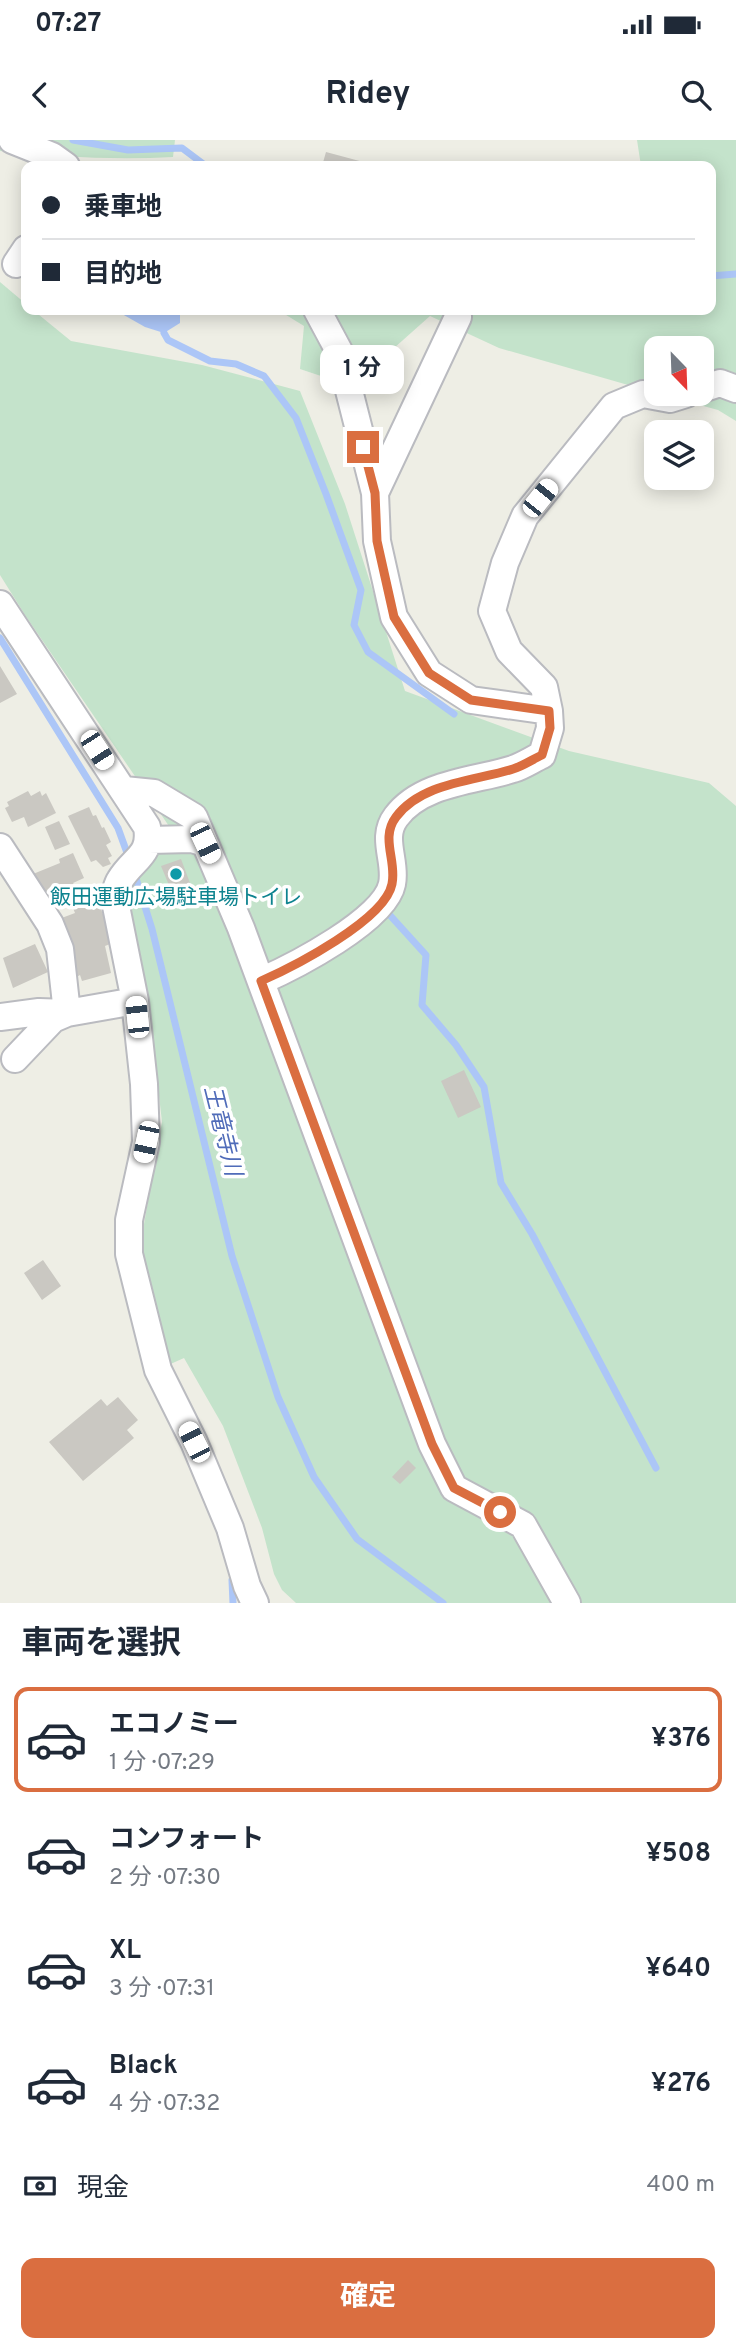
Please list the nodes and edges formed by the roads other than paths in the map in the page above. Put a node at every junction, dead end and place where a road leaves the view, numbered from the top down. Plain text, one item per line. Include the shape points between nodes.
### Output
1 (12, 140) edge
2 (59, 161) edge
3 (320, 315) edge
4 (458, 317) dead end
5 (714, 385) edge
6 (736, 389) edge
7 (644, 394) edge
8 (375, 493) junction
9 (0, 604) edge
10 (549, 711) junction
11 (124, 790) junction
12 (205, 843) junction
13 (147, 845) junction
14 (0, 846) edge
15 (261, 981) junction
16 (135, 1001) junction
17 (67, 1013) junction
18 (0, 1017) edge
19 (15, 1059) dead end
20 (255, 1603) edge
21 (567, 1603) edge

1 - 2 street
3 - 8 street via 339,351
4 - 8 street
5 - 6 street
7 - 10 street via 614,406 525,516 505,564 492,611 509,651 544,687
8 - 10 street via 377,541 394,617 429,673 471,700
9 - 11 street
10 - 15 street via 550,728 542,755 514,769 435,789 404,808 394,818 387,841 392,886 383,900 314,956
11 - 12 street via 154,793 194,817
11 - 13 street via 147,827
12 - 13 street via 192,839
12 - 15 street
13 - 16 street via 120,880 114,896
14 - 17 street via 50,924 60,949
15 - 21 street via 448,1477 454,1488 523,1525
16 - 17 street
16 - 20 street via 135,1085 146,1142 129,1220 129,1254 158,1370 230,1528
17 - 18 street
17 - 19 street via 53,1019

